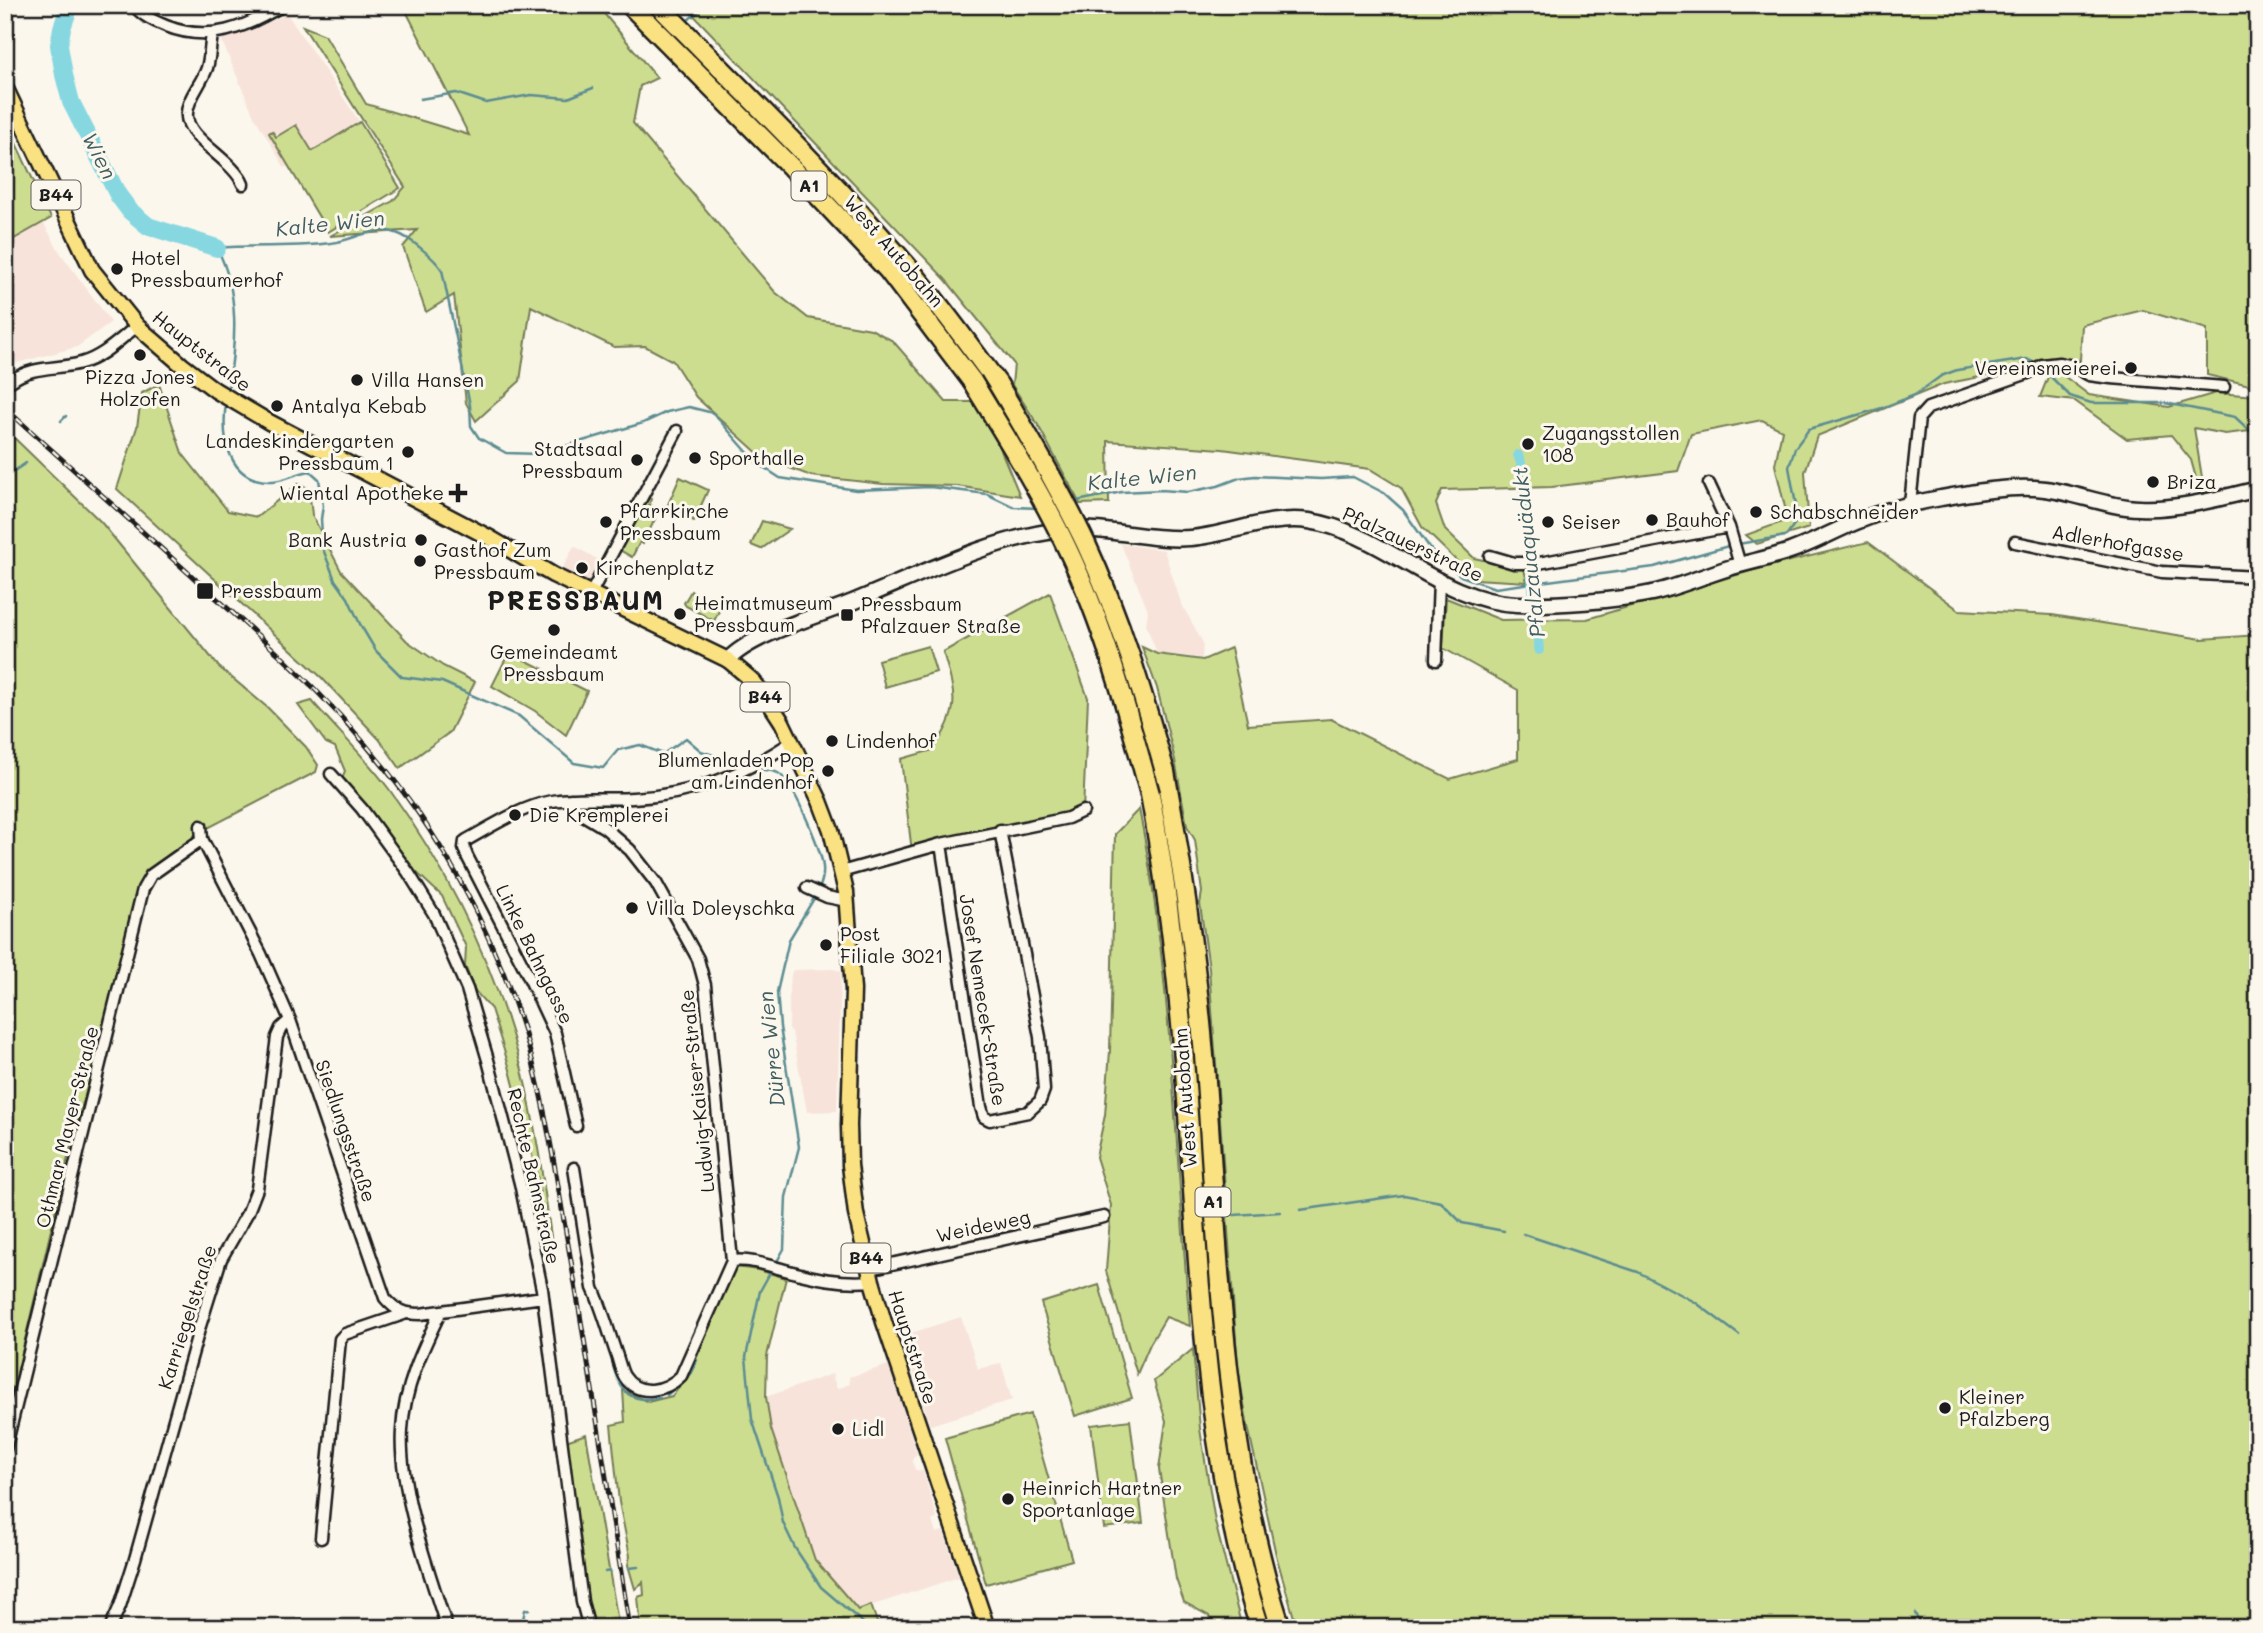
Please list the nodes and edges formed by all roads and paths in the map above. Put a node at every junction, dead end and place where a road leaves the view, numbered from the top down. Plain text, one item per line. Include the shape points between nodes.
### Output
1 (134, 5) edge
2 (283, 5) edge
3 (630, 5) edge
4 (659, 5) edge
5 (212, 35) junction
6 (5, 87) edge
7 (243, 184) dead end
8 (137, 326) junction
9 (11, 381) dead end
10 (2224, 387) dead end
11 (677, 431) dead end
12 (1709, 484) dead end
13 (2255, 490) edge
14 (1910, 504) junction
15 (2258, 511) edge
16 (1730, 530) junction
17 (2015, 542) dead end
18 (1490, 556) dead end
19 (1739, 559) junction
20 (2258, 577) edge
21 (1438, 580) junction
22 (591, 593) junction
23 (727, 660) junction
24 (1436, 660) dead end
25 (792, 742) junction
26 (331, 774) dead end
27 (571, 799) junction
28 (1083, 811) dead end
29 (201, 826) dead end
30 (1000, 830) junction
31 (202, 839) junction
32 (940, 844) junction
33 (841, 872) junction
34 (807, 888) dead end
35 (847, 901) junction
36 (290, 1020) junction
37 (576, 1126) dead end
38 (575, 1168) dead end
39 (1104, 1217) dead end
40 (732, 1261) junction
41 (870, 1275) junction
42 (543, 1297) junction
43 (440, 1313) junction
44 (404, 1314) junction
45 (5, 1450) edge
46 (321, 1538) dead end
47 (110, 1628) edge
48 (244, 1628) edge
49 (253, 1628) edge
50 (447, 1628) edge
51 (589, 1628) edge
52 (986, 1628) edge
53 (1260, 1628) edge
54 (1281, 1628) edge

1 - 5 street via 150,19 180,31
2 - 5 street via 259,20
3 - 53 highway, West Autobahn / A1, bridge via 888,270 972,382 1035,485 1068,551 1120,683 1150,794 1165,877 1215,1427 1231,1522
4 - 54 highway, West Autobahn / A1, bridge via 807,156 944,310 998,384 1053,478 1112,607 1165,772 1184,874 1197,970 1214,1223 1234,1424 1251,1518
5 - 7 street via 207,68 187,119
6 - 8 main road, Hauptstraße / B44 via 92,270
8 - 9 street via 99,356 30,370
8 - 22 main road, Hauptstraße / B44 via 242,407
10 - 14 street via 2111,378 2059,363 2042,365 1928,408 1919,418
11 - 22 street
12 - 16 street
13 - 14 street, Pfalzauerstraße via 2157,508 2117,505 2042,489
13 - 15 street
14 - 19 street, Pfalzauerstraße via 1791,550
16 - 18 street via 1539,563 1514,563
16 - 19 street
17 - 20 street, Adlerhofgasse via 2162,572
19 - 21 street, Pfalzauerstraße via 1654,592 1559,602 1500,602
21 - 23 street, Pfalzauerstraße via 1360,538 1311,521 1289,520 1189,538 1065,530 941,565 769,635
21 - 24 street
22 - 23 main road, Hauptstraße / B44
23 - 25 main road, Hauptstraße / B44 via 757,687
25 - 27 street via 741,773 695,788 664,795
25 - 33 main road, Hauptstraße / B44 via 831,830
26 - 42 street, Rechte Bahnstraße via 408,872 434,914 467,989 520,1183
27 - 37 street, Linke Bahngasse via 532,807 465,841 464,848 555,1033
27 - 40 street, Ludwig-Kaiser-Straße via 575,810 605,828 636,857 656,883 698,959 709,1015
28 - 30 street
29 - 31 street, Siedlungsstraße
30 - 32 street
30 - 32 street, Josef Nemecek-Straße via 1038,1024 1044,1090 1028,1112 990,1120 984,1117
31 - 36 street, Siedlungsstraße
31 - 45 street, Othmar Mayer-Straße via 151,875 143,889
32 - 33 street
33 - 35 main road, Hauptstraße / B44
34 - 35 street
35 - 41 main road, Hauptstraße / B44 via 853,990 850,1165
36 - 44 street, Siedlungsstraße via 378,1280 385,1298
36 - 47 street, Karriegelstraße via 277,1037 254,1199 221,1259 135,1559
38 - 40 street via 589,1289 625,1378 640,1388 655,1391 671,1386 681,1376
39 - 41 street, Weideweg
40 - 41 street via 850,1283
41 - 52 main road, Hauptstraße / B44
42 - 43 street
42 - 51 street, Rechte Bahnstraße
43 - 44 street
43 - 50 street via 419,1356 402,1430 404,1473
44 - 46 street via 340,1339
48 - 49 street

